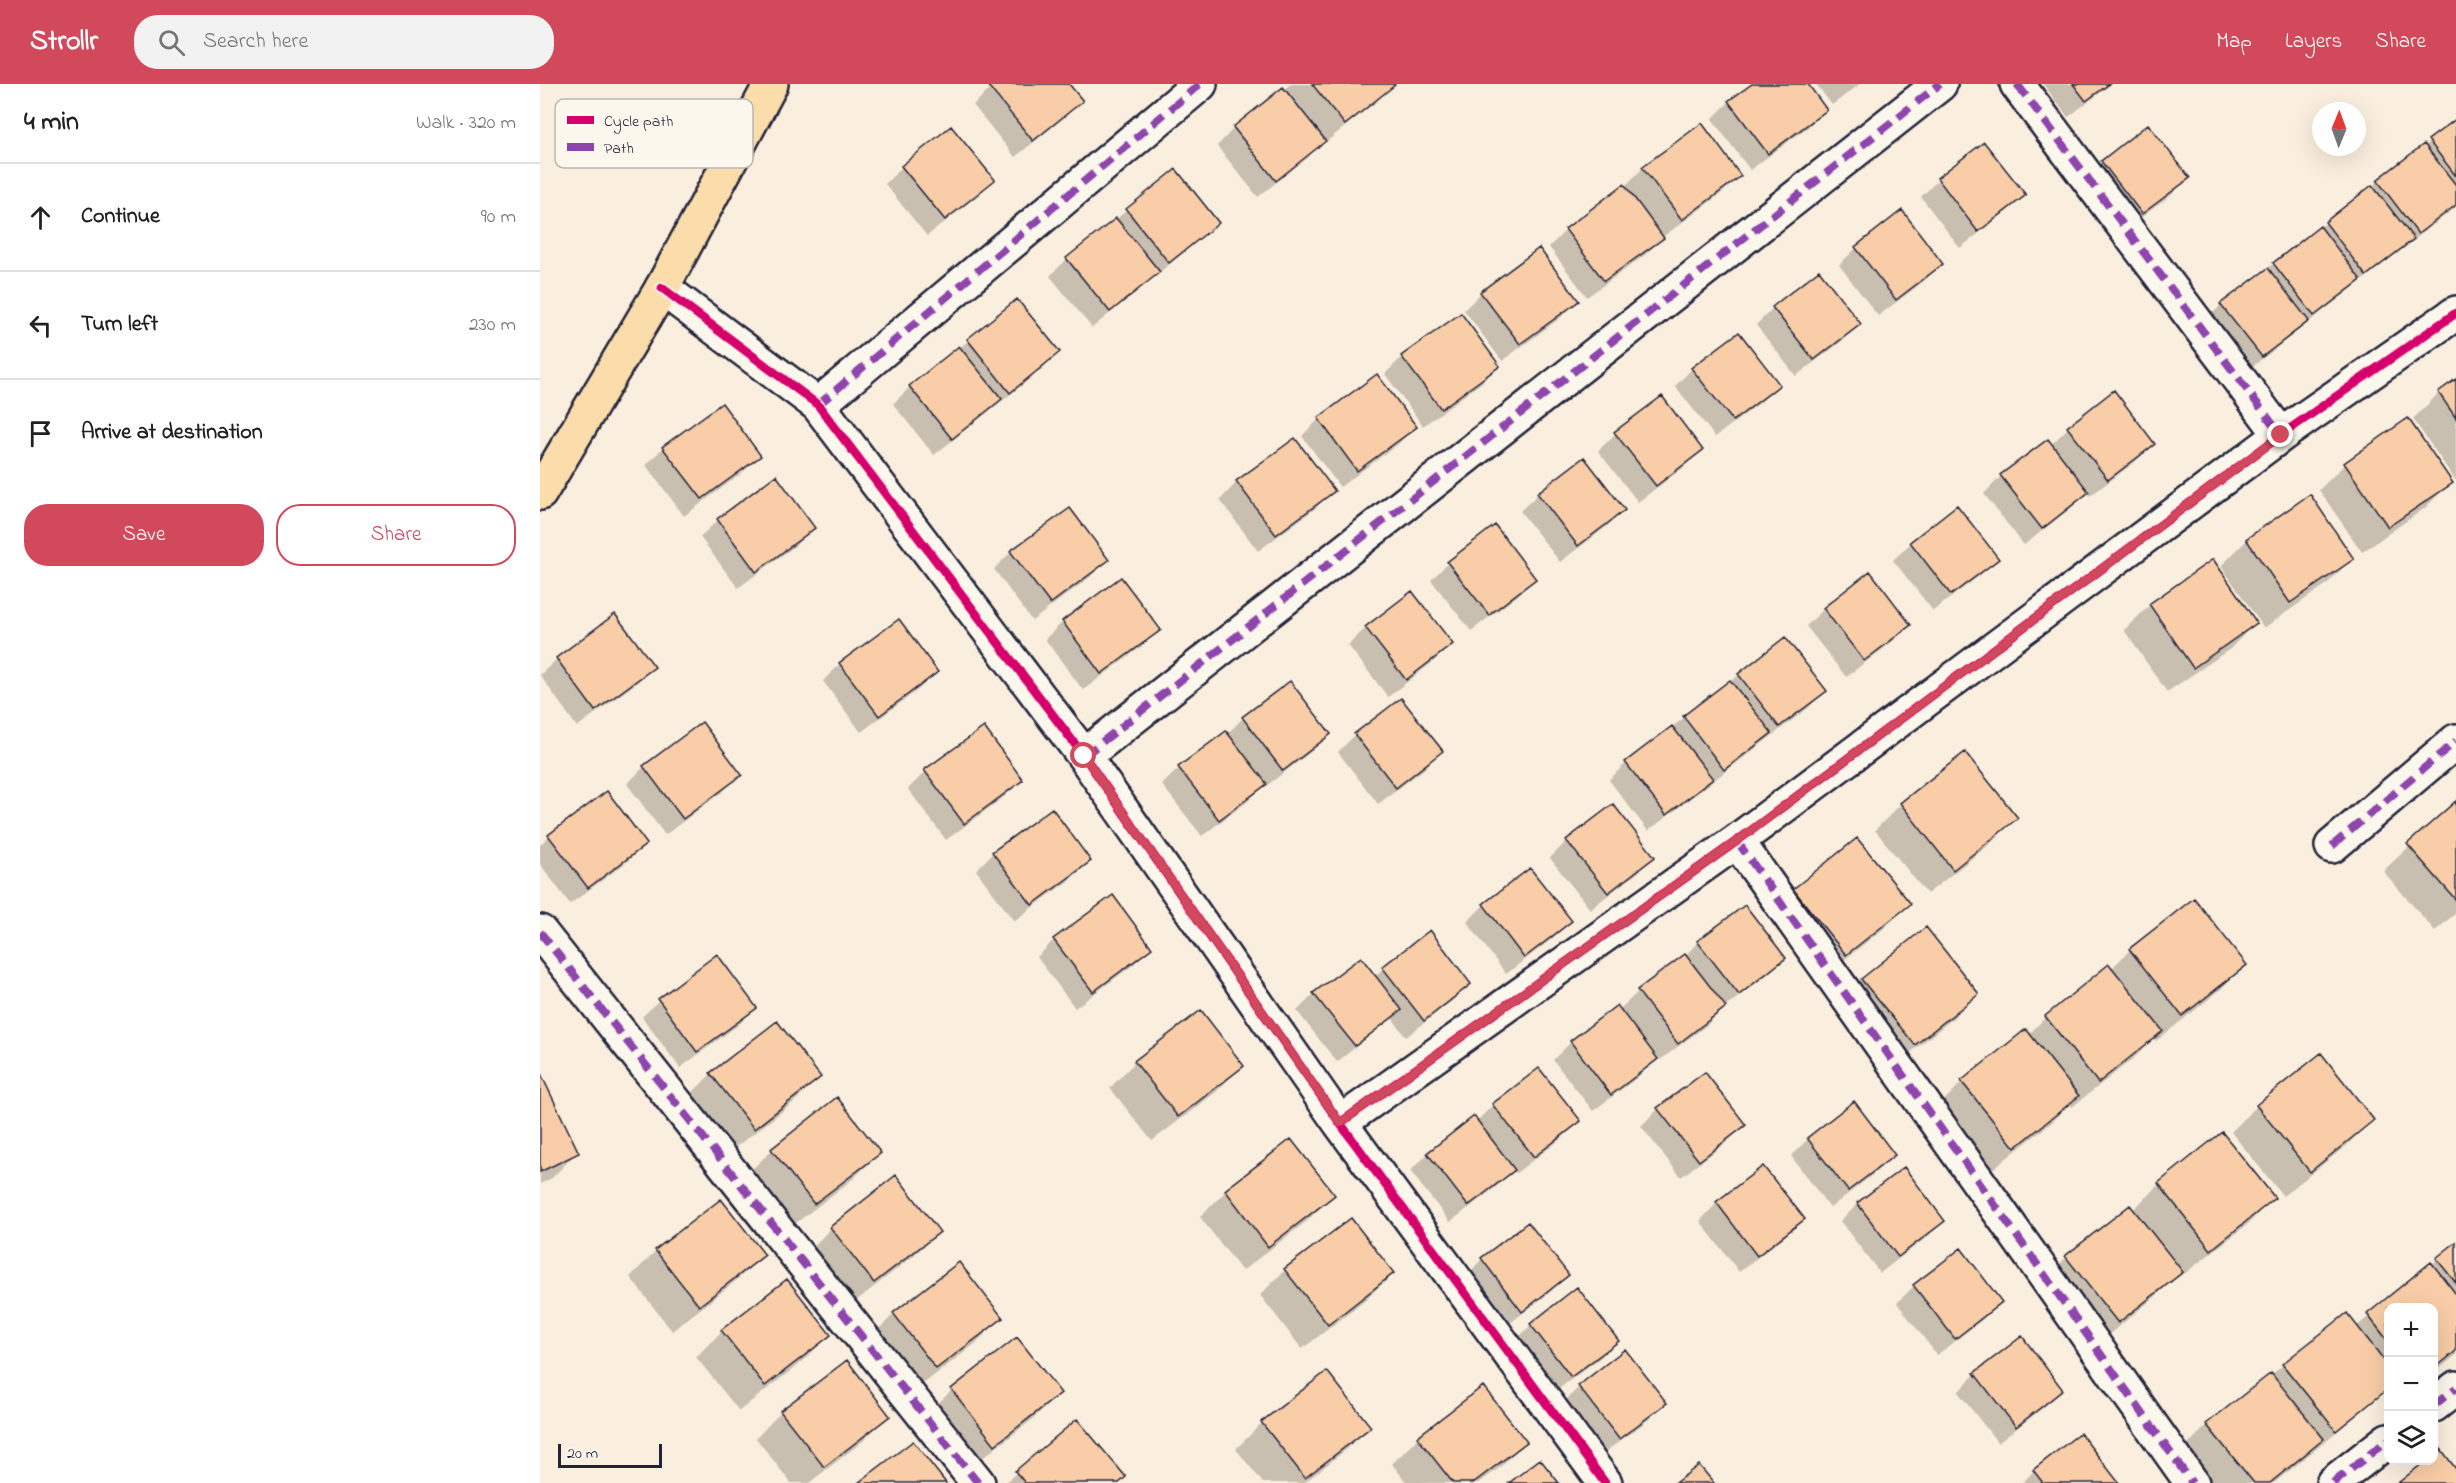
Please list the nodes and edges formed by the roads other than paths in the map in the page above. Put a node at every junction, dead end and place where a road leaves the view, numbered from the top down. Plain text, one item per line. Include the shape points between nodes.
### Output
1 (771, 84) edge
2 (1200, 84) edge
3 (1940, 84) edge
4 (2017, 84) edge
5 (753, 118) edge
6 (726, 168) edge
7 (662, 288) junction
8 (2456, 313) edge
9 (818, 405) junction
10 (2281, 435) junction
11 (540, 493) edge
12 (2456, 741) edge
13 (1084, 756) junction
14 (1737, 841) junction
15 (2332, 846) dead end
16 (540, 932) edge
17 (1340, 1123) junction
18 (2456, 1388) edge
19 (2438, 1402) edge
20 (2384, 1443) edge
21 (978, 1483) edge
22 (1605, 1483) edge
23 (2192, 1483) edge
24 (2333, 1483) edge

1 - 5 main road
2 - 9 street
3 - 13 street
4 - 10 street
6 - 7 main road
7 - 9 street
7 - 11 main road
8 - 10 street
9 - 13 street
10 - 14 street
12 - 15 street
13 - 17 street
14 - 17 street
14 - 23 street
16 - 21 street
17 - 22 street
18 - 19 street
20 - 24 street

